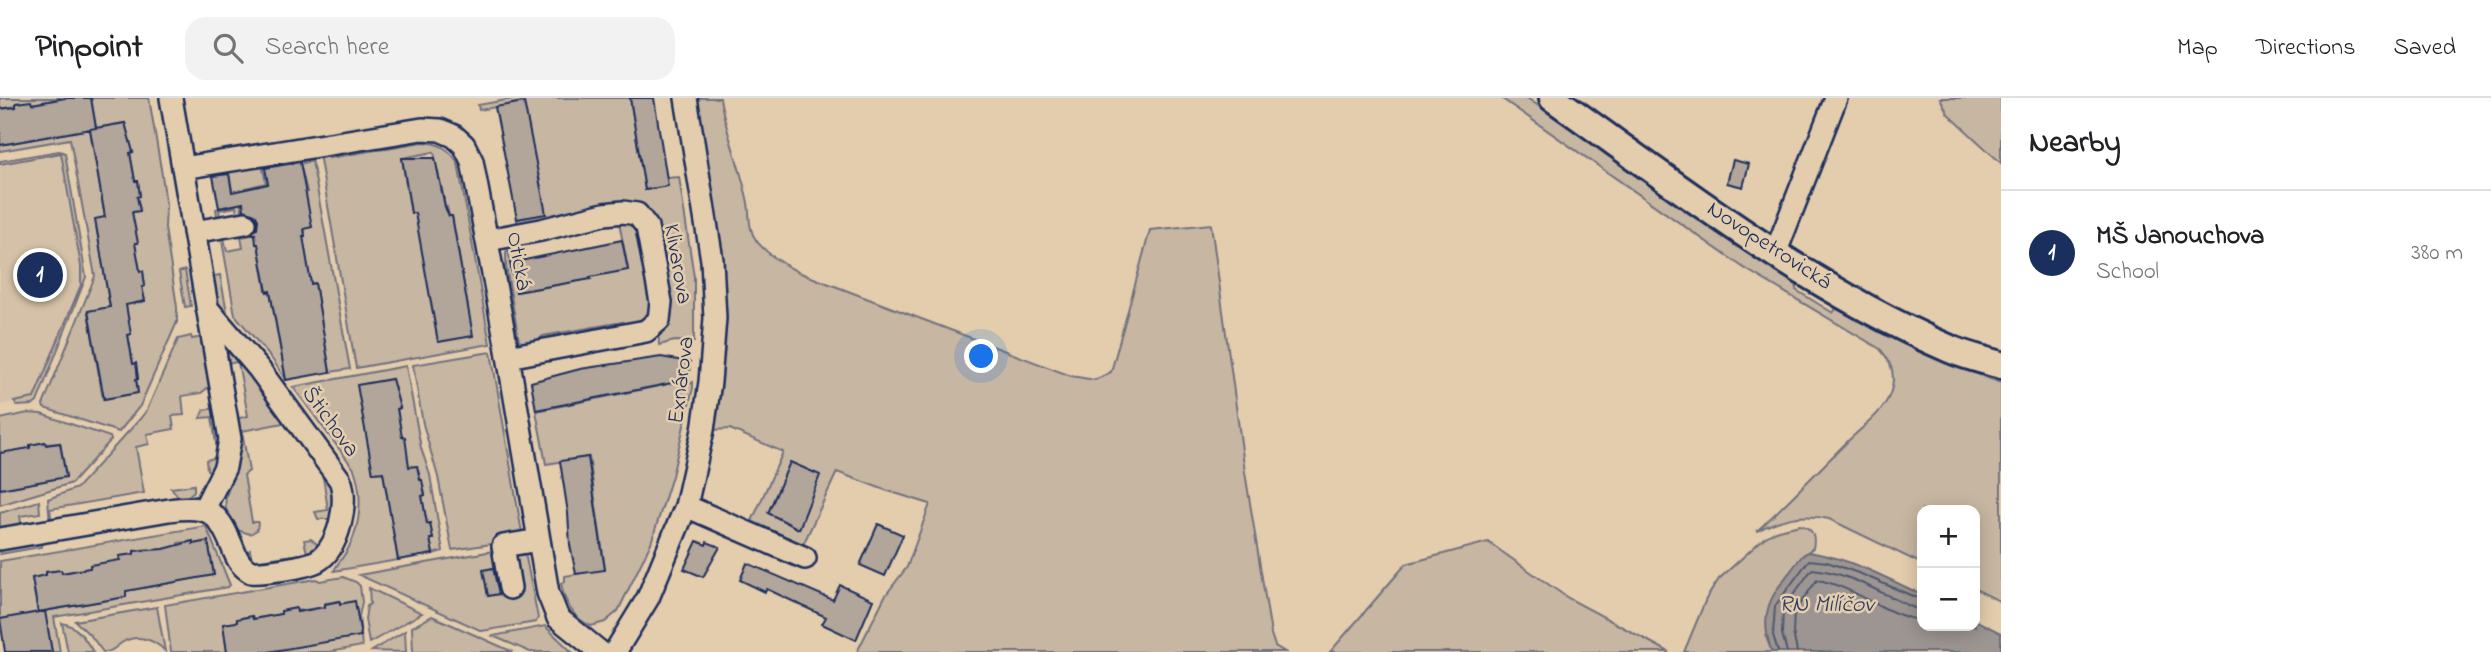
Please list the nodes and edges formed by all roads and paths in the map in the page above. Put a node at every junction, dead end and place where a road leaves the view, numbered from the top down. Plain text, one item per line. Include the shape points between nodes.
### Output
1 (171, 98) edge
2 (686, 98) edge
3 (1553, 98) edge
4 (1836, 98) edge
5 (183, 168) junction
6 (245, 223) dead end
7 (194, 232) junction
8 (488, 240) junction
9 (1775, 254) junction
10 (207, 308) junction
11 (508, 357) junction
12 (2001, 365) edge
13 (686, 506) junction
14 (204, 509) junction
15 (0, 539) edge
16 (539, 540) junction
17 (805, 558) dead end
18 (510, 588) dead end
19 (600, 652) edge
20 (615, 652) edge

1 - 5 street
2 - 13 street, Exnárova via 715,298 710,382
3 - 9 main road, Novopetrovická
4 - 9 street
5 - 7 street
5 - 8 street, Otická via 413,130 440,130 459,140 472,161
6 - 7 street
7 - 10 street
8 - 11 street, Otická
8 - 11 street, Klivarova via 604,214 637,214 647,227 661,302 659,320 646,331
9 - 12 main road, Novopetrovická via 1876,313 1952,350
10 - 14 street via 230,439 225,467
10 - 14 street, Štichova via 259,369 340,480 344,501 327,552 314,562 257,572 241,565 219,519
11 - 16 street, Otická
13 - 17 street
13 - 20 street, Exnárova via 648,598
14 - 15 street via 169,510
16 - 18 street via 503,546
16 - 19 street, Otická via 554,611

